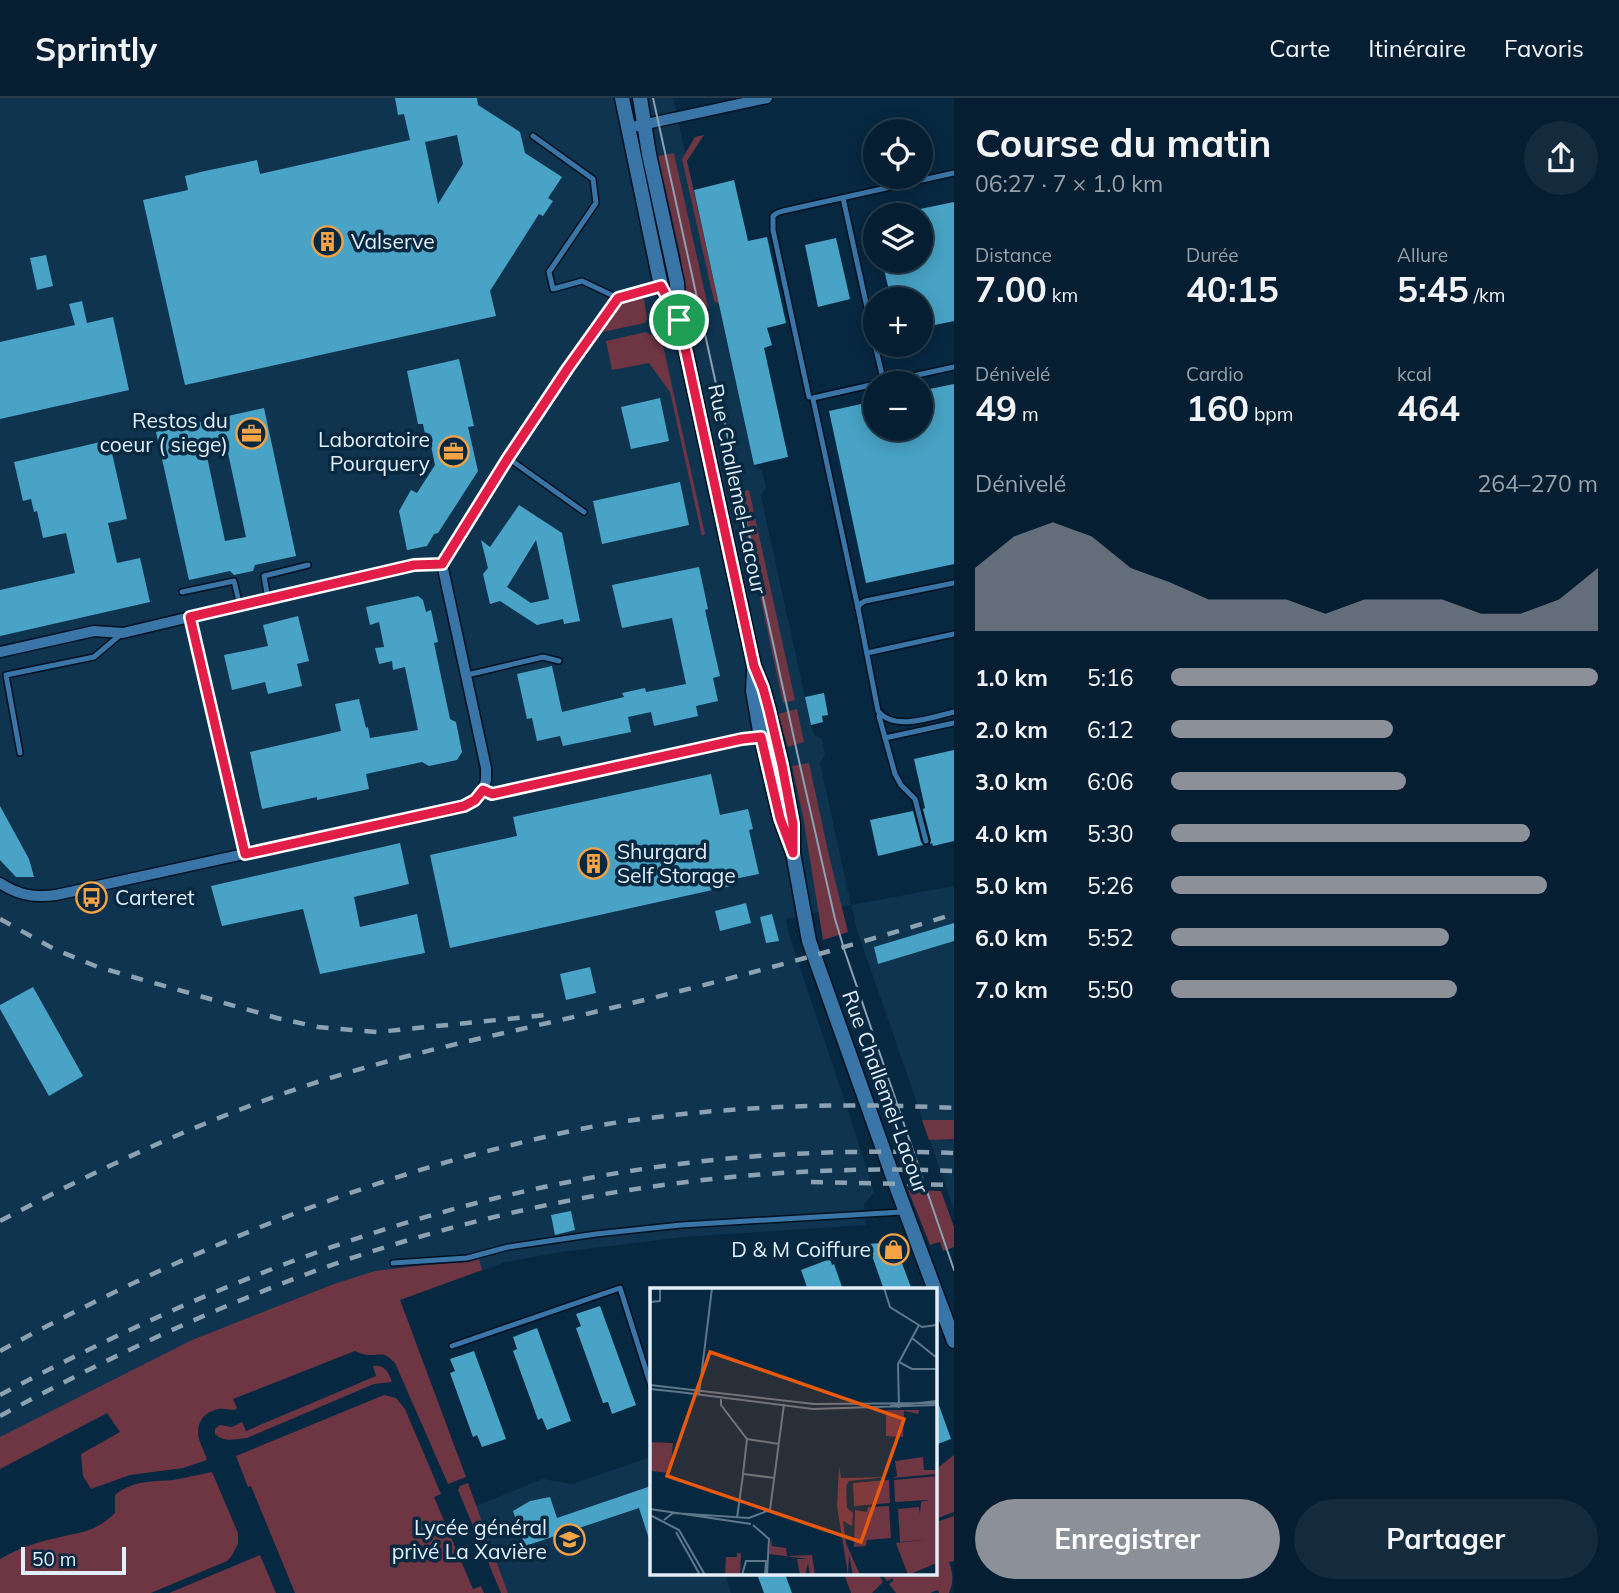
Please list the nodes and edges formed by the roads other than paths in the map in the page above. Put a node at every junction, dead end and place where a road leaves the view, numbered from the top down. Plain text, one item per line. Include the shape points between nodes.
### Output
1 (622, 98) edge
2 (640, 98) edge
3 (767, 98) edge
4 (643, 124) junction
5 (628, 127) junction
6 (533, 136) dead end
7 (954, 173) edge
8 (843, 198) junction
9 (661, 286) junction
10 (863, 289) edge
11 (618, 298) junction
12 (679, 320) junction
13 (954, 367) edge
14 (933, 372) edge
15 (863, 387) edge
16 (812, 398) junction
17 (508, 458) junction
18 (584, 512) dead end
19 (442, 564) junction
20 (308, 565) dead end
21 (954, 583) edge
22 (181, 592) dead end
23 (268, 599) junction
24 (240, 606) junction
25 (858, 608) junction
26 (190, 617) junction
27 (123, 633) junction
28 (954, 634) edge
29 (0, 652) edge
30 (867, 653) junction
31 (559, 661) dead end
32 (466, 676) junction
33 (878, 711) junction
34 (954, 712) edge
35 (954, 723) edge
36 (768, 737) junction
37 (885, 738) junction
38 (20, 752) dead end
39 (483, 790) junction
40 (926, 841) dead end
41 (245, 854) junction
42 (0, 883) edge
43 (906, 1212) junction
44 (393, 1263) dead end
45 (930, 1288) edge
46 (940, 1319) edge
47 (954, 1341) edge
48 (453, 1346) dead end
49 (650, 1383) edge

1 - 5 street, Rue Challemel-Lacour
2 - 4 street, Rue Challemel-Lacour
3 - 4 street
4 - 5 street
4 - 12 street, Rue Challemel-Lacour via 677,283
5 - 9 street, Rue Challemel-Lacour
6 - 11 lane via 593,179 596,203 549,272 554,289 582,281
7 - 8 lane
8 - 10 lane
8 - 16 lane via 773,216
9 - 11 street
9 - 12 street, Rue Challemel-Lacour
11 - 17 street
12 - 36 street, Rue Challemel-Lacour via 754,666 753,691
13 - 14 lane
15 - 16 lane
16 - 25 lane
17 - 18 lane
17 - 19 street
19 - 23 street via 414,565
19 - 32 street
20 - 23 lane via 264,576
21 - 25 lane via 865,601
22 - 24 lane via 234,581
23 - 24 street
24 - 26 street
25 - 30 lane
26 - 27 street
26 - 41 street
27 - 29 street via 94,631
27 - 38 lane via 94,657 6,675
28 - 30 lane
30 - 33 lane
31 - 32 lane via 543,657
32 - 39 street via 486,768
33 - 34 lane via 897,722
33 - 37 lane
35 - 37 lane
36 - 39 street via 501,793
36 - 43 street, Rue Challemel-Lacour via 793,824 793,853 809,941
37 - 40 lane via 898,780 918,805
39 - 41 street via 464,806
41 - 42 street via 55,895 19,894
43 - 44 lane via 681,1225 508,1247 467,1258
43 - 45 street, Rue Challemel-Lacour
46 - 47 street, Rue Challemel-Lacour
48 - 49 lane via 620,1288

